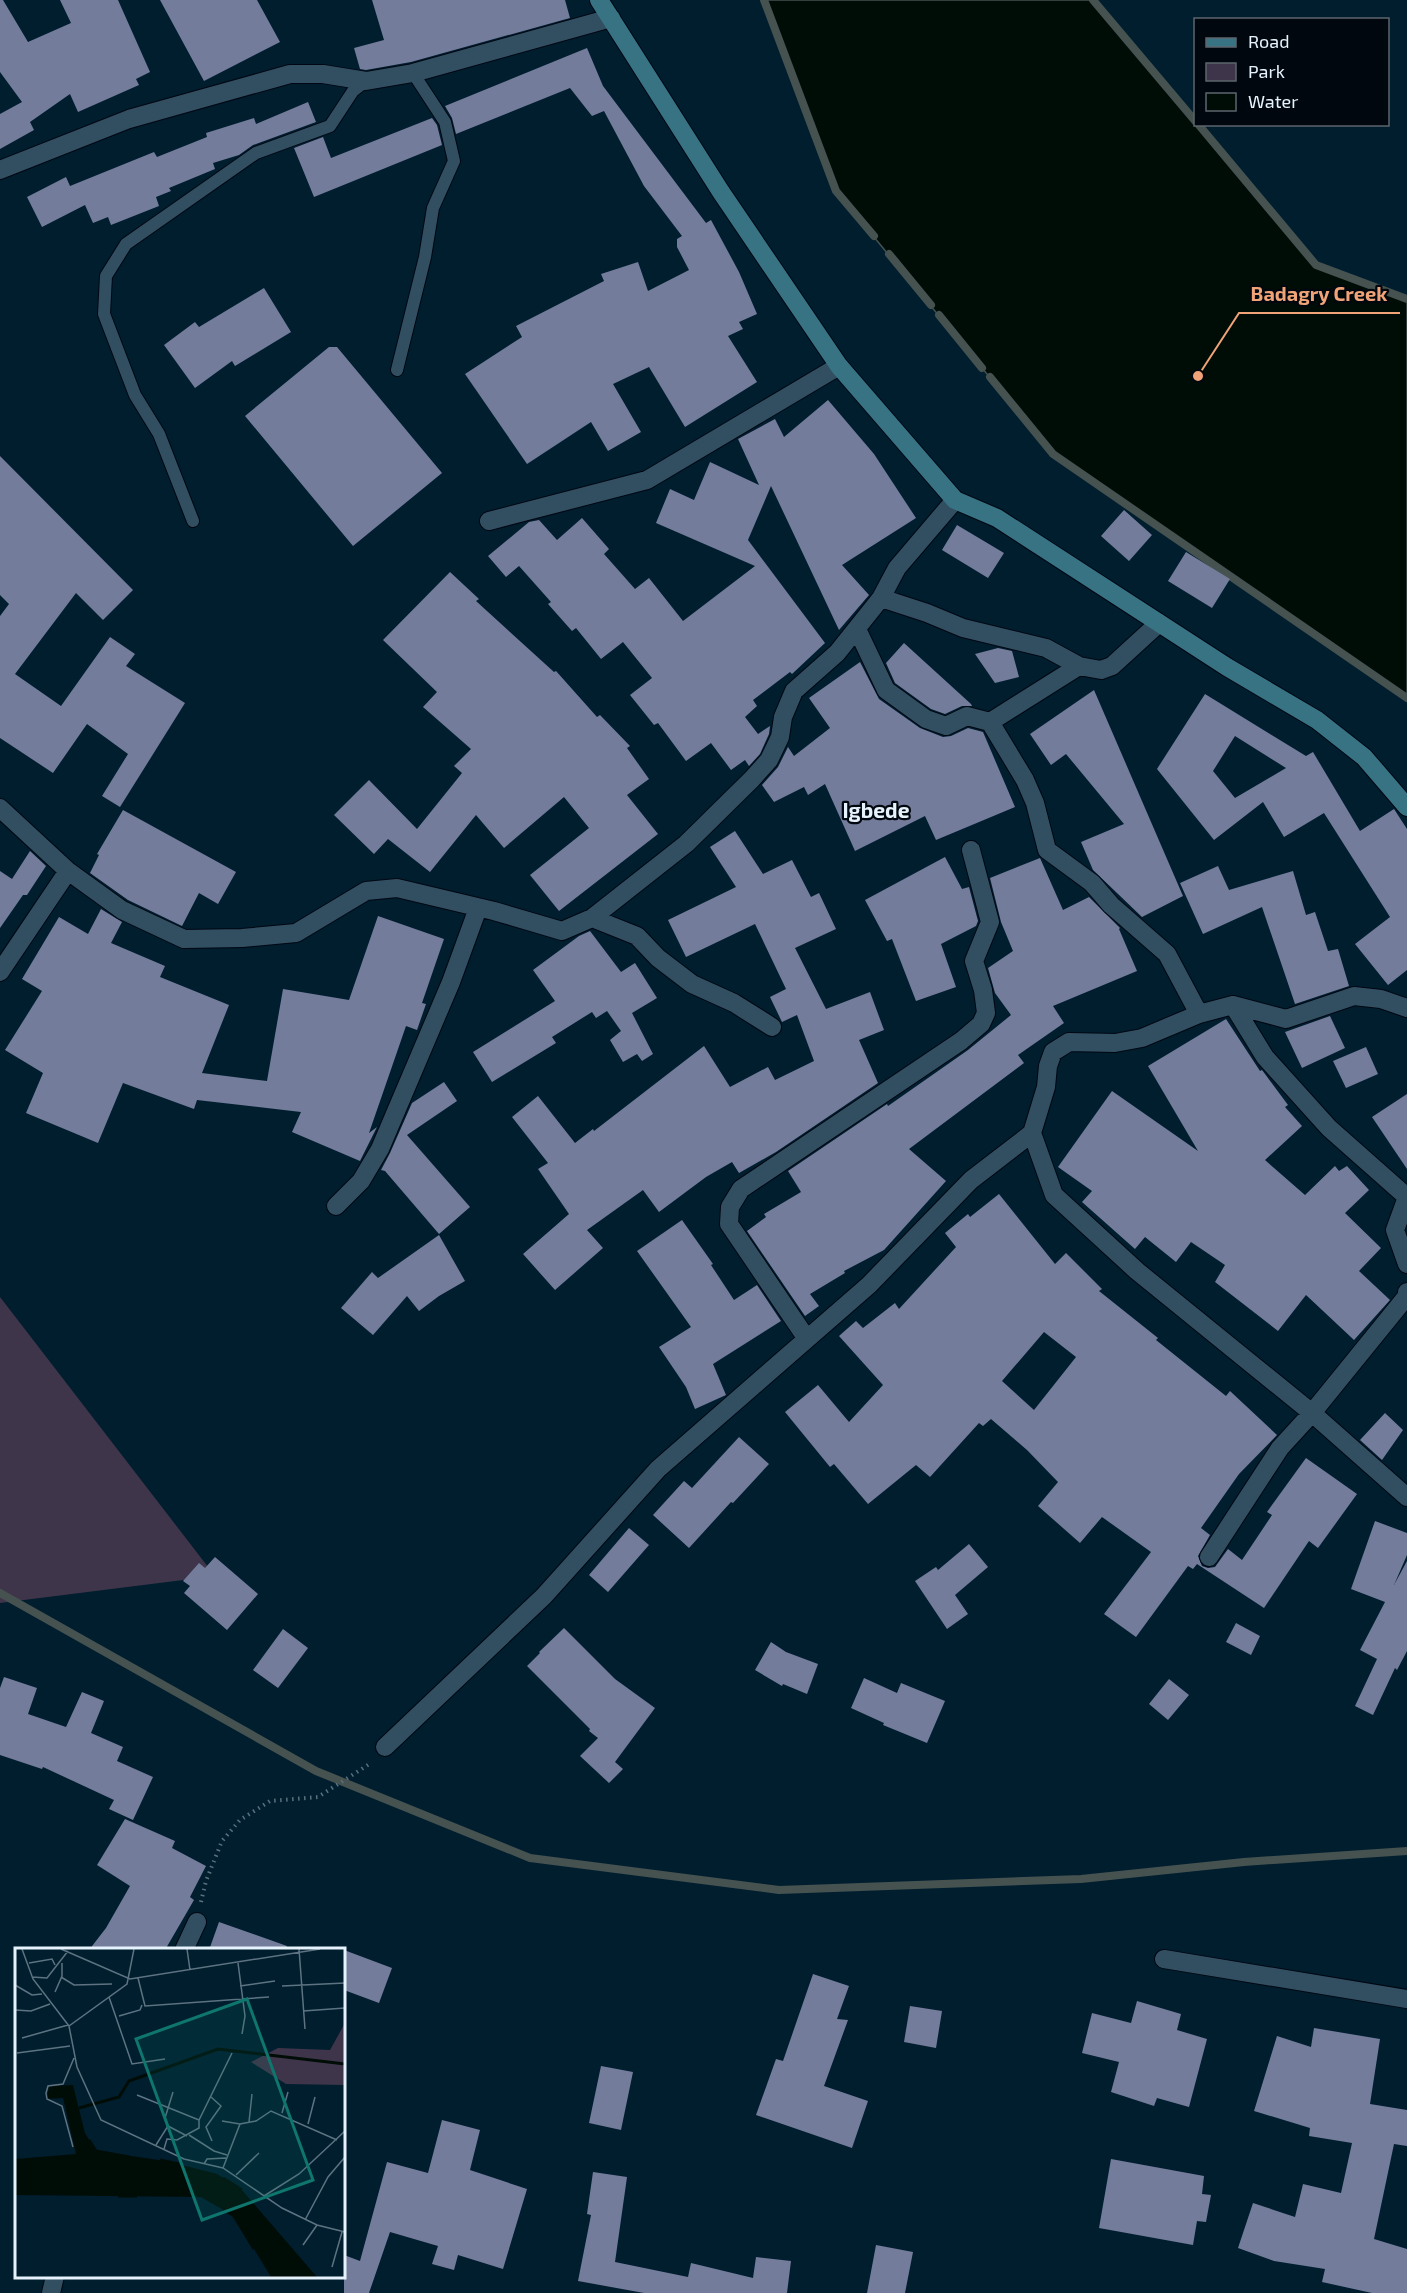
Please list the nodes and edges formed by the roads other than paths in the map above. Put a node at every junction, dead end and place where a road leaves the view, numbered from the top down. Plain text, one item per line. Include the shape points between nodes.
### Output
1 (599, 0) edge
2 (611, 18) junction
3 (413, 73) junction
4 (366, 81) junction
5 (0, 170) edge
6 (839, 366) junction
7 (397, 370) dead end
8 (955, 501) junction
9 (193, 521) dead end
10 (489, 521) dead end
11 (881, 598) junction
12 (1159, 623) junction
13 (857, 628) junction
14 (1079, 666) junction
15 (990, 722) junction
16 (1407, 807) edge
17 (0, 808) edge
18 (971, 850) dead end
19 (68, 872) junction
20 (478, 908) junction
21 (592, 918) junction
22 (0, 972) edge
23 (1233, 1005) junction
24 (1407, 1008) edge
25 (1199, 1014) junction
26 (772, 1027) dead end
27 (1032, 1133) junction
28 (1407, 1197) edge
29 (336, 1206) dead end
30 (1407, 1264) edge
31 (1407, 1292) edge
32 (807, 1339) junction
33 (1312, 1413) junction
34 (1407, 1497) edge
35 (1209, 1557) dead end
36 (385, 1747) road end
37 (197, 1922) road end
38 (185, 1948) edge
39 (1164, 1959) dead end
40 (1407, 1999) edge
41 (55, 2278) edge
42 (51, 2293) edge

1 - 2 street
2 - 3 street
2 - 6 street via 721,192
3 - 4 street
3 - 7 lane via 445,122 454,161 433,208
4 - 5 street via 323,74 290,74 129,119
4 - 9 lane via 353,91 330,126 256,153 126,244 106,276 104,314 135,395 159,434
6 - 8 street
6 - 10 street via 647,480
8 - 11 street via 897,568
8 - 12 street via 997,518
11 - 13 street
11 - 14 street via 963,628 1046,648
12 - 14 street via 1112,666 1101,670
12 - 16 street via 1317,720 1364,757
13 - 15 street via 886,690 926,719 946,726 967,716
13 - 21 street via 837,653 794,691 769,760 752,779 686,844
14 - 15 street
15 - 25 street via 1025,780 1047,850 1092,884 1167,954
17 - 19 street
18 - 32 street via 990,922 974,961 986,1013 981,1024 741,1189 730,1207 729,1224
19 - 20 street via 122,910 184,939 296,933 366,891 397,888
19 - 22 street
20 - 21 street via 562,931
20 - 29 street via 380,1149 361,1181
21 - 26 street via 637,936 658,958 693,984
23 - 24 street via 1286,1019 1354,996 1381,999
23 - 25 street
23 - 28 street via 1265,1057 1329,1128
25 - 27 street via 1142,1038 1115,1043 1069,1042 1053,1052
27 - 32 street via 971,1180 869,1285
27 - 33 street via 1054,1195 1137,1271
28 - 30 street via 1395,1230
31 - 33 street
32 - 36 street via 657,1469 544,1596
33 - 34 street
33 - 35 street via 1280,1448
37 - 38 street
39 - 40 street
41 - 42 street

